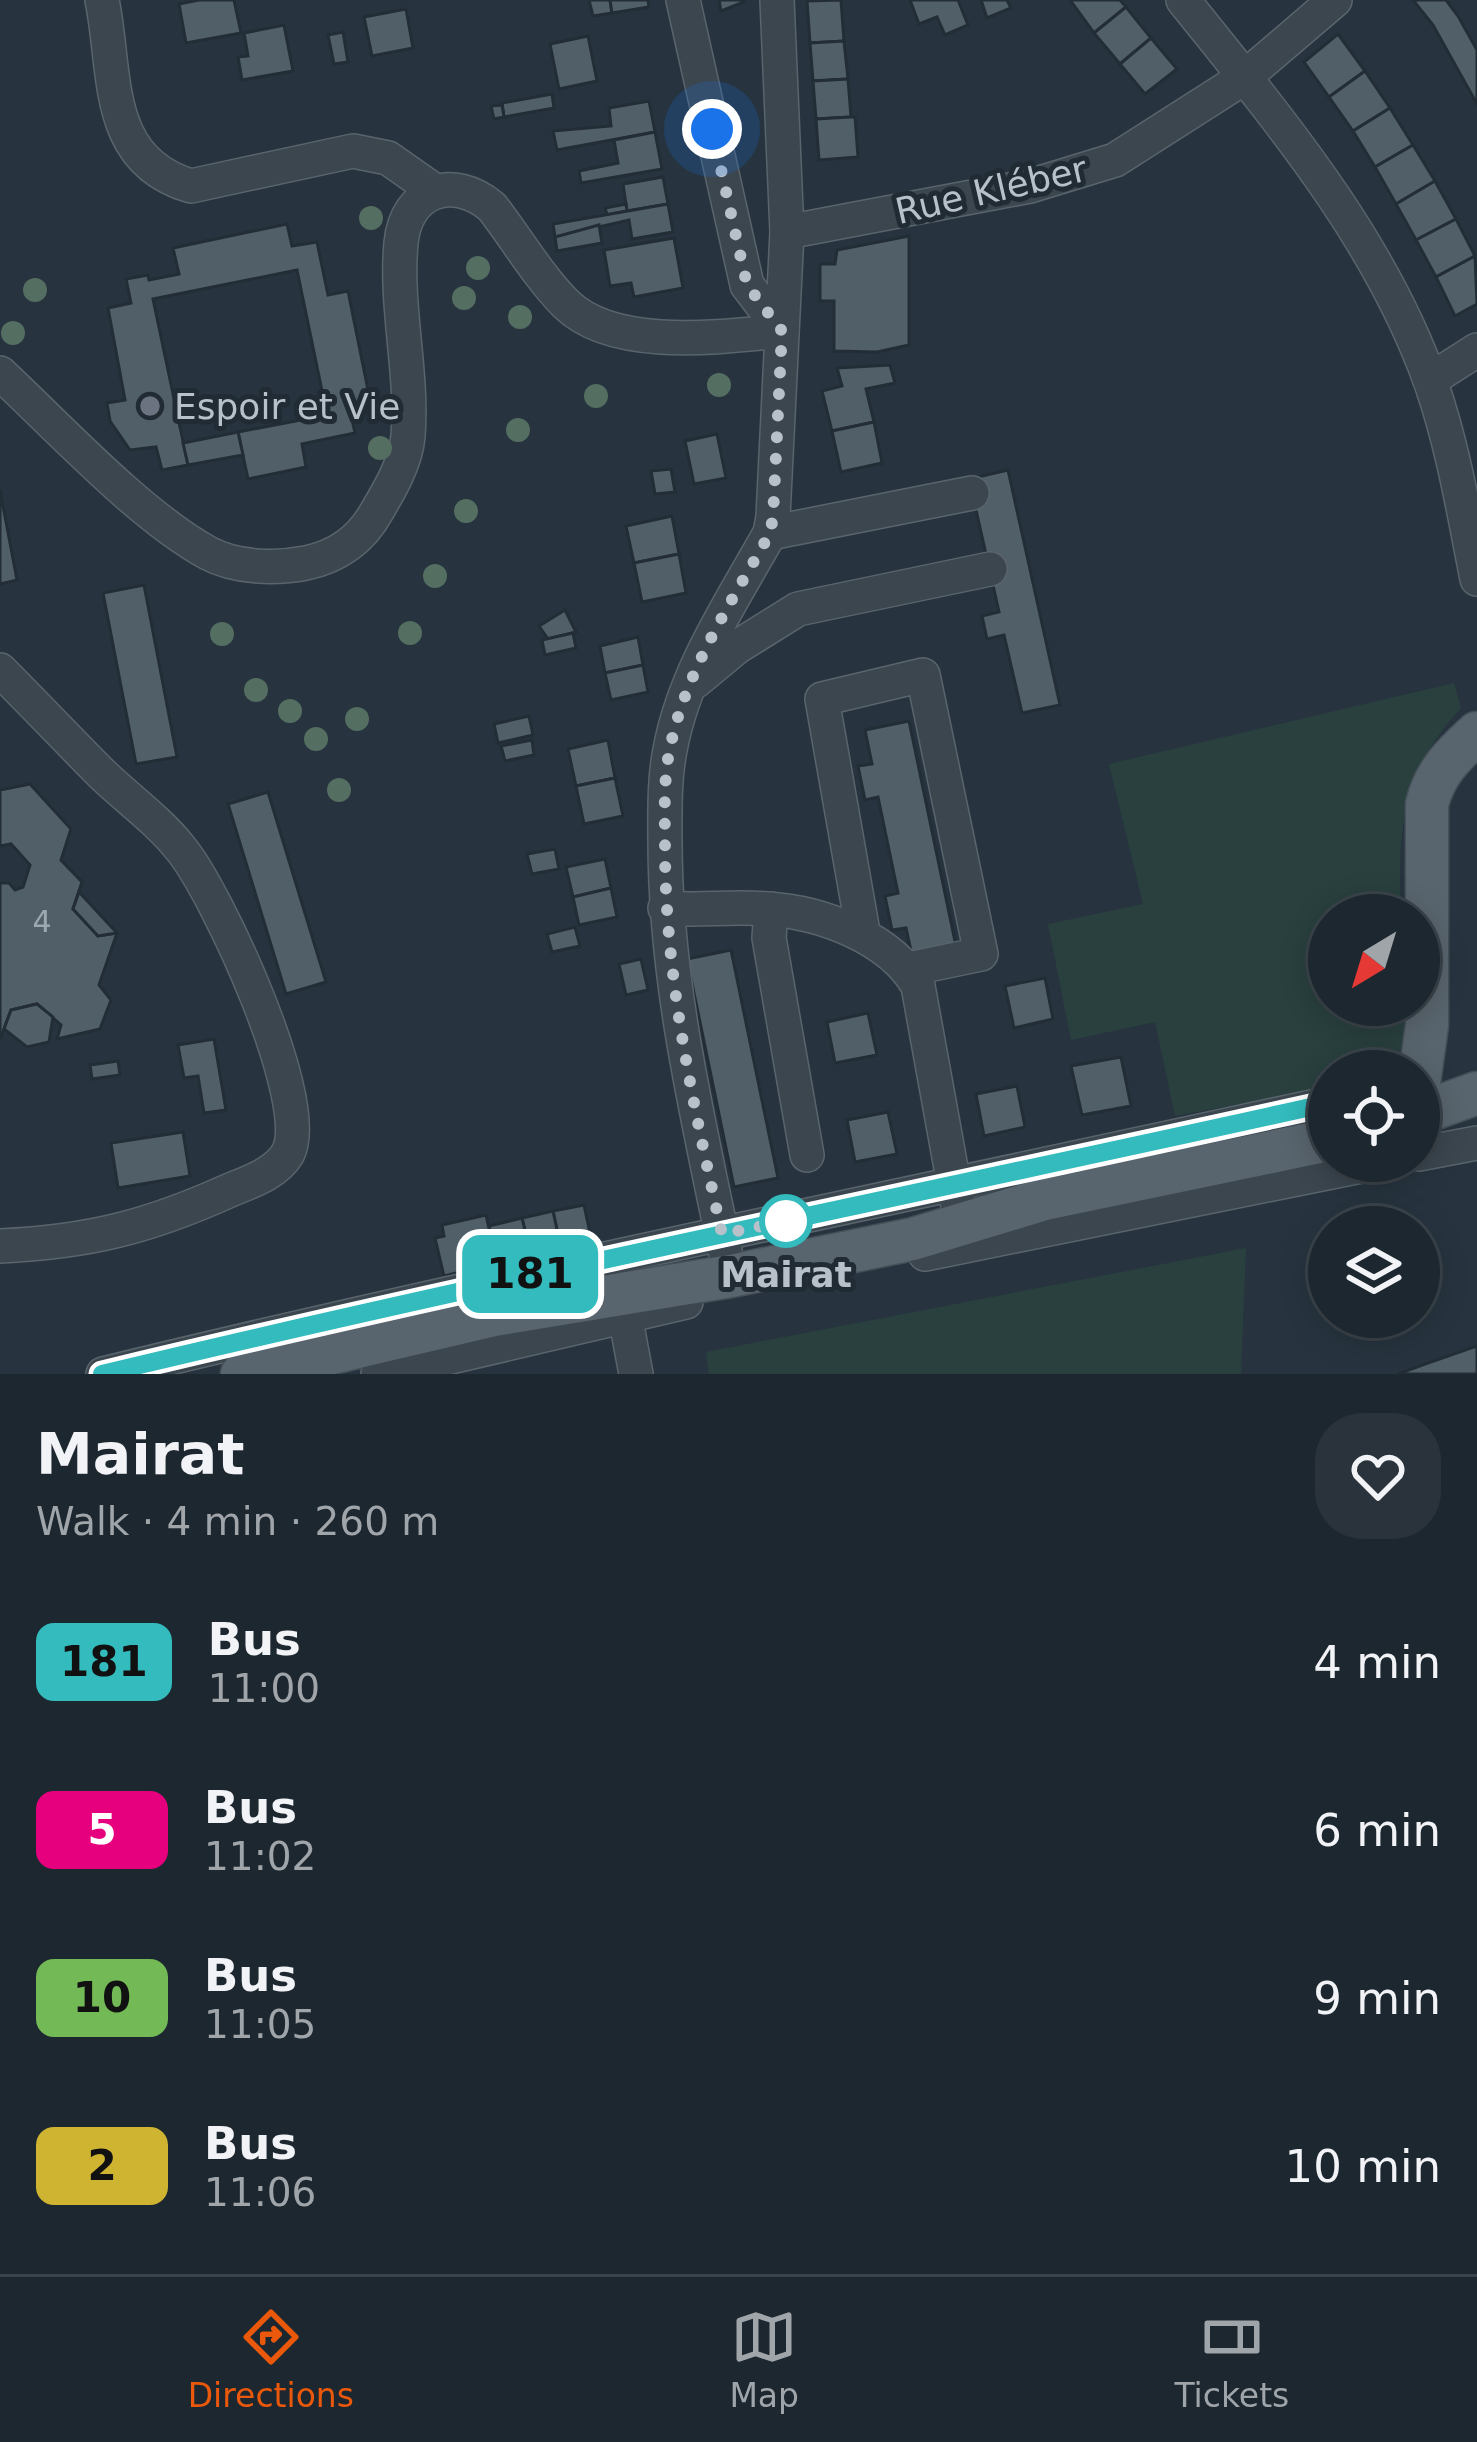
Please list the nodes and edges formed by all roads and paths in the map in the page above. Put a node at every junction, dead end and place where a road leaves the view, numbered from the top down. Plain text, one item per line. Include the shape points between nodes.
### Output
1 (102, 0) edge
2 (683, 0) edge
3 (777, 0) edge
4 (1183, 0) edge
5 (1335, 0) edge
6 (1245, 77) junction
7 (435, 191) junction
8 (787, 232) junction
9 (782, 331) junction
10 (1477, 350) edge
11 (0, 373) edge
12 (1430, 380) junction
13 (972, 493) dead end
14 (770, 533) junction
15 (989, 569) dead end
16 (1477, 579) edge
17 (0, 670) edge
18 (690, 686) junction
19 (1477, 733) edge
20 (665, 908) junction
21 (771, 909) junction
22 (863, 932) junction
23 (909, 969) junction
24 (1425, 1050) edge
25 (1440, 1088) edge
26 (1477, 1089) edge
27 (1440, 1105) edge
28 (1308, 1108) edge
29 (1477, 1117) edge
30 (1440, 1123) edge
31 (1308, 1130) edge
32 (1477, 1143) edge
33 (1308, 1144) edge
34 (1440, 1150) edge
35 (807, 1156) dead end
36 (1174, 1171) junction
37 (1308, 1176) edge
38 (956, 1194) junction
39 (1045, 1199) junction
40 (0, 1246) edge
41 (726, 1254) junction
42 (623, 1306) junction
43 (494, 1315) junction
44 (103, 1374) edge
45 (242, 1374) edge
46 (378, 1374) edge
47 (636, 1374) edge

1 - 7 street via 113,100 140,157 166,178 190,185 353,152 388,158
2 - 9 street via 747,285
3 - 8 street
4 - 6 street
5 - 6 street, Rue Kléber
6 - 8 street, Rue Kléber via 1115,160 1030,186
6 - 12 street via 1335,194
7 - 9 street via 460,187 479,196 565,303 610,332
7 - 11 street via 418,202 401,241 408,439 370,524 330,557 274,566 210,554 161,520
8 - 9 street
9 - 14 street
10 - 12 street
12 - 16 street
13 - 14 street
14 - 18 street
15 - 18 street via 798,609
17 - 40 street via 182,850 209,890 281,1067 293,1133 269,1173 145,1226 63,1244
18 - 20 street via 665,791
19 - 24 main road via 1442,768 1426,804
20 - 21 street
20 - 41 street via 685,1064
21 - 22 street
21 - 35 street
22 - 23 street
22 - 23 street via 822,699 923,676 981,954
23 - 38 street
25 - 26 street
26 - 27 main road
28 - 38 street
29 - 30 main road
31 - 36 main road
32 - 34 street
33 - 36 main road
36 - 39 main road
37 - 42 street
38 - 39 main road
38 - 41 main road
39 - 41 main road via 913,1239
41 - 42 main road
41 - 43 main road via 591,1283
41 - 44 street via 533,1274
42 - 43 main road
42 - 46 street
42 - 47 street
43 - 45 main road

